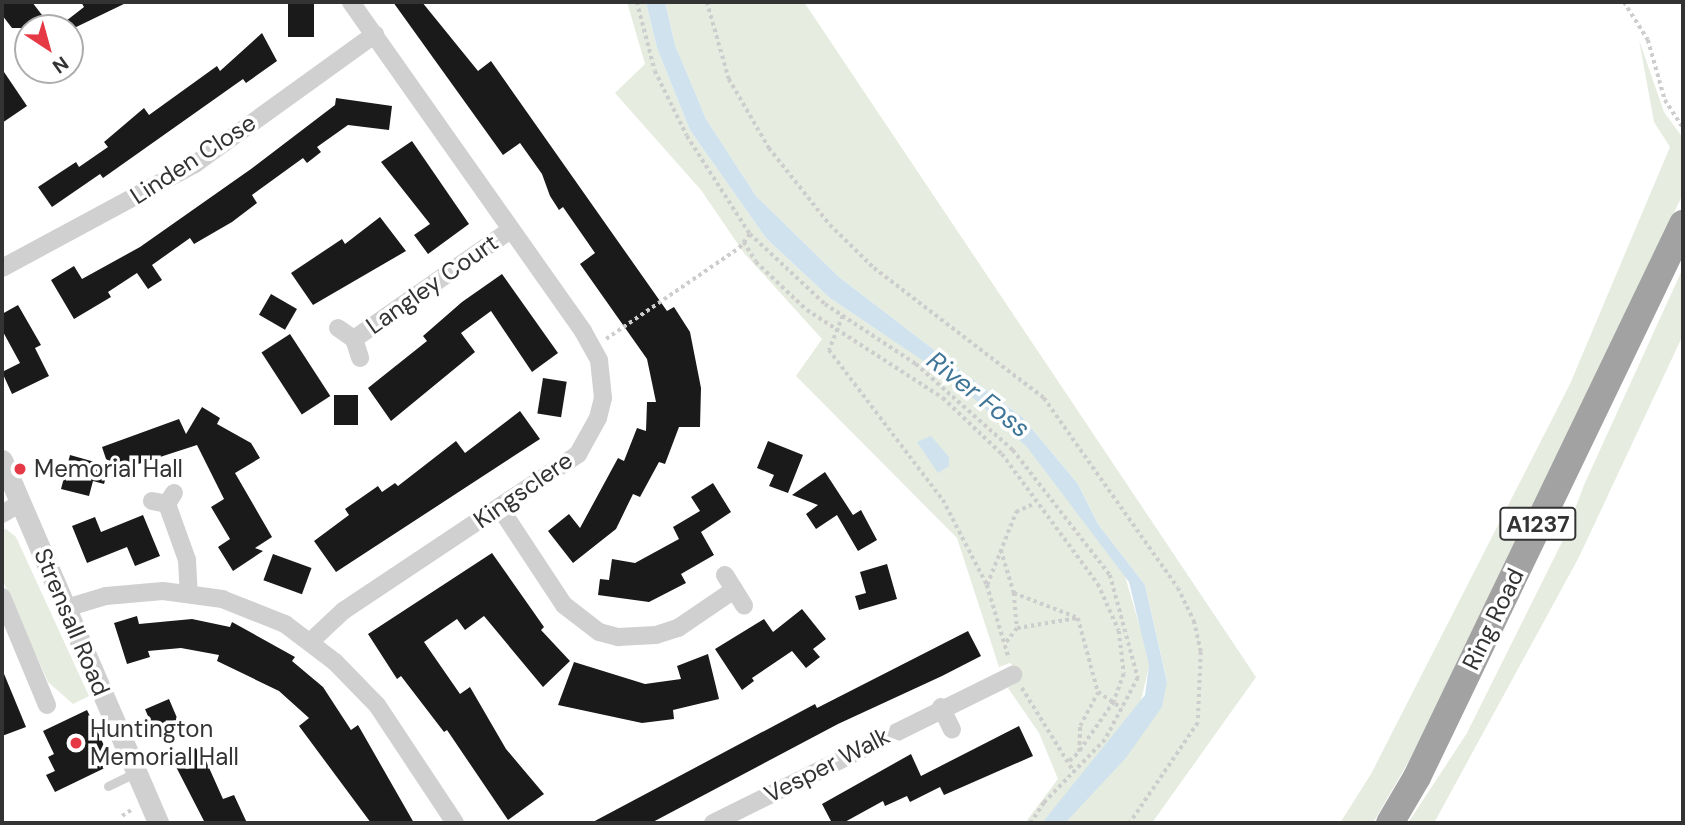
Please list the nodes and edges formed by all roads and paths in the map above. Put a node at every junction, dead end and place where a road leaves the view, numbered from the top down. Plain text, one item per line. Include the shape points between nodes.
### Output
1 (351, 2) edge
2 (637, 2) edge
3 (707, 2) edge
4 (1624, 2) edge
5 (375, 34) junction
6 (1676, 118) junction
7 (1683, 122) edge
8 (1683, 128) edge
9 (1683, 224) edge
10 (510, 229) junction
11 (750, 234) junction
12 (744, 242) junction
13 (2, 268) edge
14 (843, 316) junction
15 (338, 328) dead end
16 (837, 330) junction
17 (354, 339) junction
18 (593, 348) junction
19 (360, 358) dead end
20 (2, 460) edge
21 (164, 500) dead end
22 (20, 503) junction
23 (1035, 503) junction
24 (500, 508) junction
25 (2, 514) edge
26 (1001, 550) junction
27 (987, 585) junction
28 (735, 590) dead end
29 (1014, 593) junction
30 (190, 594) junction
31 (2, 597) edge
32 (66, 608) junction
33 (1078, 618) junction
34 (1017, 628) junction
35 (310, 642) junction
36 (1006, 642) junction
37 (1013, 675) junction
38 (1098, 692) junction
39 (1114, 702) junction
40 (47, 705) dead end
41 (941, 707) junction
42 (1122, 708) junction
43 (952, 730) dead end
44 (1079, 752) junction
45 (1069, 761) junction
46 (1074, 772) junction
47 (136, 773) junction
48 (108, 786) dead end
49 (152, 821) edge
50 (718, 822) edge
51 (455, 823) edge
52 (1031, 823) edge
53 (1130, 823) edge
54 (1390, 823) edge

1 - 5 street
2 - 11 path via 655,71 687,136
3 - 53 path via 729,79 769,148 830,225 874,268 1044,398 1178,588 1194,621 1201,652 1198,723
4 - 6 path via 1648,40 1665,100
5 - 10 street, Kingsclere
5 - 13 street, Linden Close via 195,164
6 - 7 path
6 - 8 path
9 - 54 highway, Ring Road / A1237 via 1417,777
10 - 17 street, Langley Court
10 - 18 street, Kingsclere
11 - 12 path
11 - 14 path
12 - 16 path via 756,262 787,292
12 - 18 path
14 - 16 path
14 - 42 path via 916,364 1013,450 1110,575 1138,678
15 - 17 street, Langley Court
16 - 23 path via 943,398 1002,454
16 - 27 path via 829,350 943,500
17 - 19 street, Langley Court
18 - 24 street, Kingsclere via 603,379 603,398 590,437 561,467
20 - 22 street, Strensall Road
21 - 30 street via 187,560
22 - 25 street
22 - 32 street, Strensall Road
23 - 26 path via 1016,512
23 - 39 path via 1098,584 1119,631 1125,674
24 - 28 street via 564,605 598,632 618,637 656,635 678,628
24 - 35 street, Kingsclere via 343,611
26 - 27 path
26 - 29 path
27 - 36 path
29 - 33 path
29 - 34 path
30 - 32 street via 134,592
30 - 35 street via 253,609
31 - 40 street
32 - 47 street, Strensall Road
33 - 34 path
33 - 38 path
34 - 36 path
35 - 51 street via 377,705
36 - 37 path
37 - 41 street, Vesper Walk
37 - 45 path
38 - 39 path
38 - 44 path via 1080,726
39 - 42 path
39 - 44 path
41 - 43 street
41 - 50 street, Vesper Walk
42 - 46 path via 1105,740
44 - 45 path
45 - 46 path
46 - 52 path
47 - 48 lane
47 - 49 street, Strensall Road

